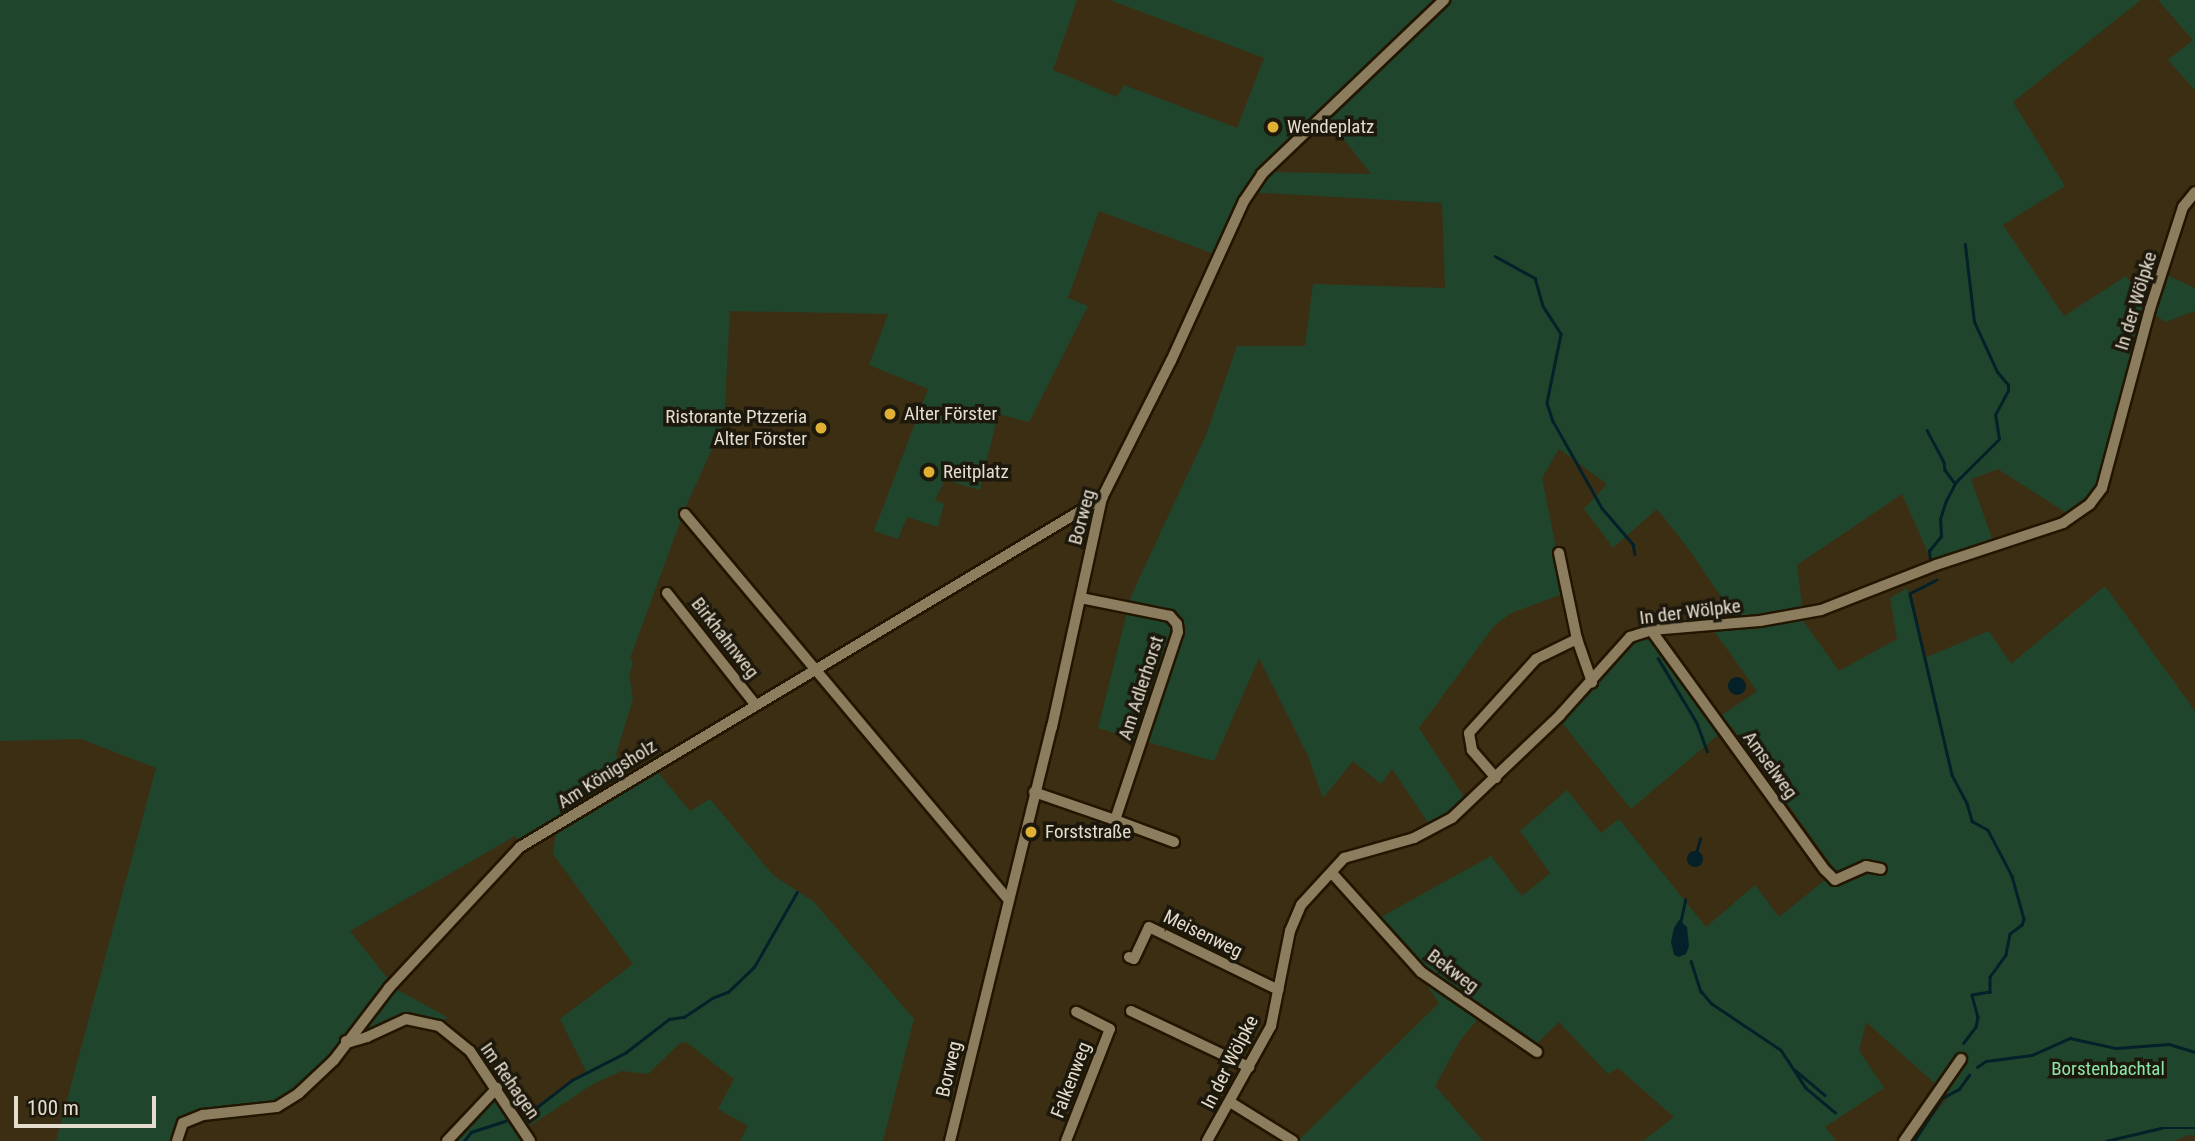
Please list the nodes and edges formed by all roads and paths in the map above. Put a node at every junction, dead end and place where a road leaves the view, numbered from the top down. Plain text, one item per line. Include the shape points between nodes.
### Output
1 (1444, 0) edge
2 (2195, 192) edge
3 (1102, 498) junction
4 (685, 514) dead end
5 (1559, 553) dead end
6 (667, 593) dead end
7 (1081, 598) junction
8 (1651, 630) junction
9 (1577, 639) junction
10 (816, 670) junction
11 (1592, 682) junction
12 (755, 704) junction
13 (1496, 778) junction
14 (1034, 792) junction
15 (1115, 820) junction
16 (1174, 842) dead end
17 (1881, 869) dead end
18 (1332, 873) junction
19 (1007, 898) junction
20 (1129, 957) dead end
21 (1279, 990) junction
22 (1131, 1010) dead end
23 (1076, 1012) dead end
24 (346, 1041) junction
25 (1537, 1052) dead end
26 (1961, 1059) dead end
27 (1249, 1067) junction
28 (497, 1088) junction
29 (1230, 1102) junction
30 (1292, 1140) edge
31 (177, 1141) edge
32 (447, 1141) edge
33 (530, 1141) edge
34 (950, 1141) edge
35 (1066, 1141) edge
36 (1207, 1141) edge
37 (1904, 1141) edge

1 - 3 street, Borweg via 1262,174 1244,201
2 - 8 street, In der Wölpke via 2183,207 2102,488 2090,505 2063,523 1821,610 1760,621
3 - 7 street, Borweg
3 - 10 street, Am Königsholz
4 - 10 street
5 - 9 street
6 - 12 street, Birkhahnweg
7 - 14 street, Borweg
7 - 15 street, Am Adlerhorst via 1170,617 1177,624
8 - 11 street, In der Wölpke via 1630,637
8 - 17 street, Amselweg via 1825,870 1835,880 1866,866
9 - 11 street
9 - 13 street via 1536,659 1469,733 1472,750
10 - 12 street, Am Königsholz
10 - 19 street
11 - 13 street, In der Wölpke
12 - 24 street, Am Königsholz via 520,846
13 - 18 street, In der Wölpke via 1436,828 1344,858
14 - 15 street
14 - 19 street, Borweg
15 - 16 street
18 - 21 street, In der Wölpke via 1301,905 1290,931
18 - 25 street, Bekweg via 1421,972
19 - 34 street, Borweg
20 - 21 street, Meisenweg via 1134,959 1149,927
21 - 27 street, In der Wölpke via 1271,1026
22 - 27 street
23 - 35 street, Falkenweg via 1110,1029
24 - 28 street, Im Rehagen via 406,1019 431,1023 470,1051
24 - 31 street, Am Königsholz via 334,1060 277,1107 203,1115 183,1123
26 - 37 street
27 - 29 street, In der Wölpke
28 - 32 street
28 - 33 street, Im Rehagen
29 - 30 street
29 - 36 street, In der Wölpke

